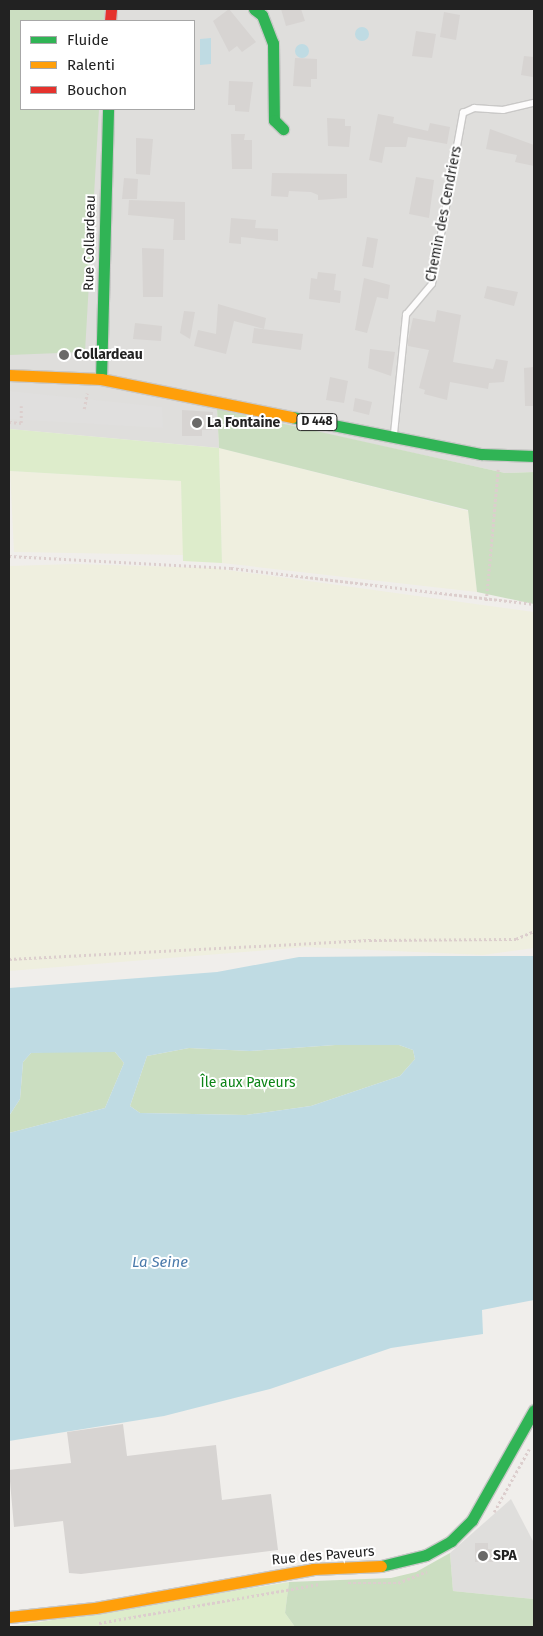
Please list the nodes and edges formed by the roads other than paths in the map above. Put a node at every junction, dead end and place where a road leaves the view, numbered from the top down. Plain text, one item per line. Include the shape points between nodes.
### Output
1 (254, 9) edge
2 (534, 103) edge
3 (108, 110) edge
4 (283, 129) dead end
5 (9, 375) edge
6 (101, 379) junction
7 (394, 438) junction
8 (534, 456) edge
9 (534, 1410) edge
10 (9, 1617) edge

1 - 4 street via 262,15 273,43 274,120
2 - 7 lane, Chemin des Cendriers via 503,110 474,108 463,113 432,284 406,315
3 - 6 street, Rue Collardeau
5 - 6 street, D 448
6 - 7 street, D 448
7 - 8 street, D 448 via 502,456
9 - 10 street, Rue des Paveurs via 472,1520 451,1542 426,1555 398,1565 313,1569 95,1608

